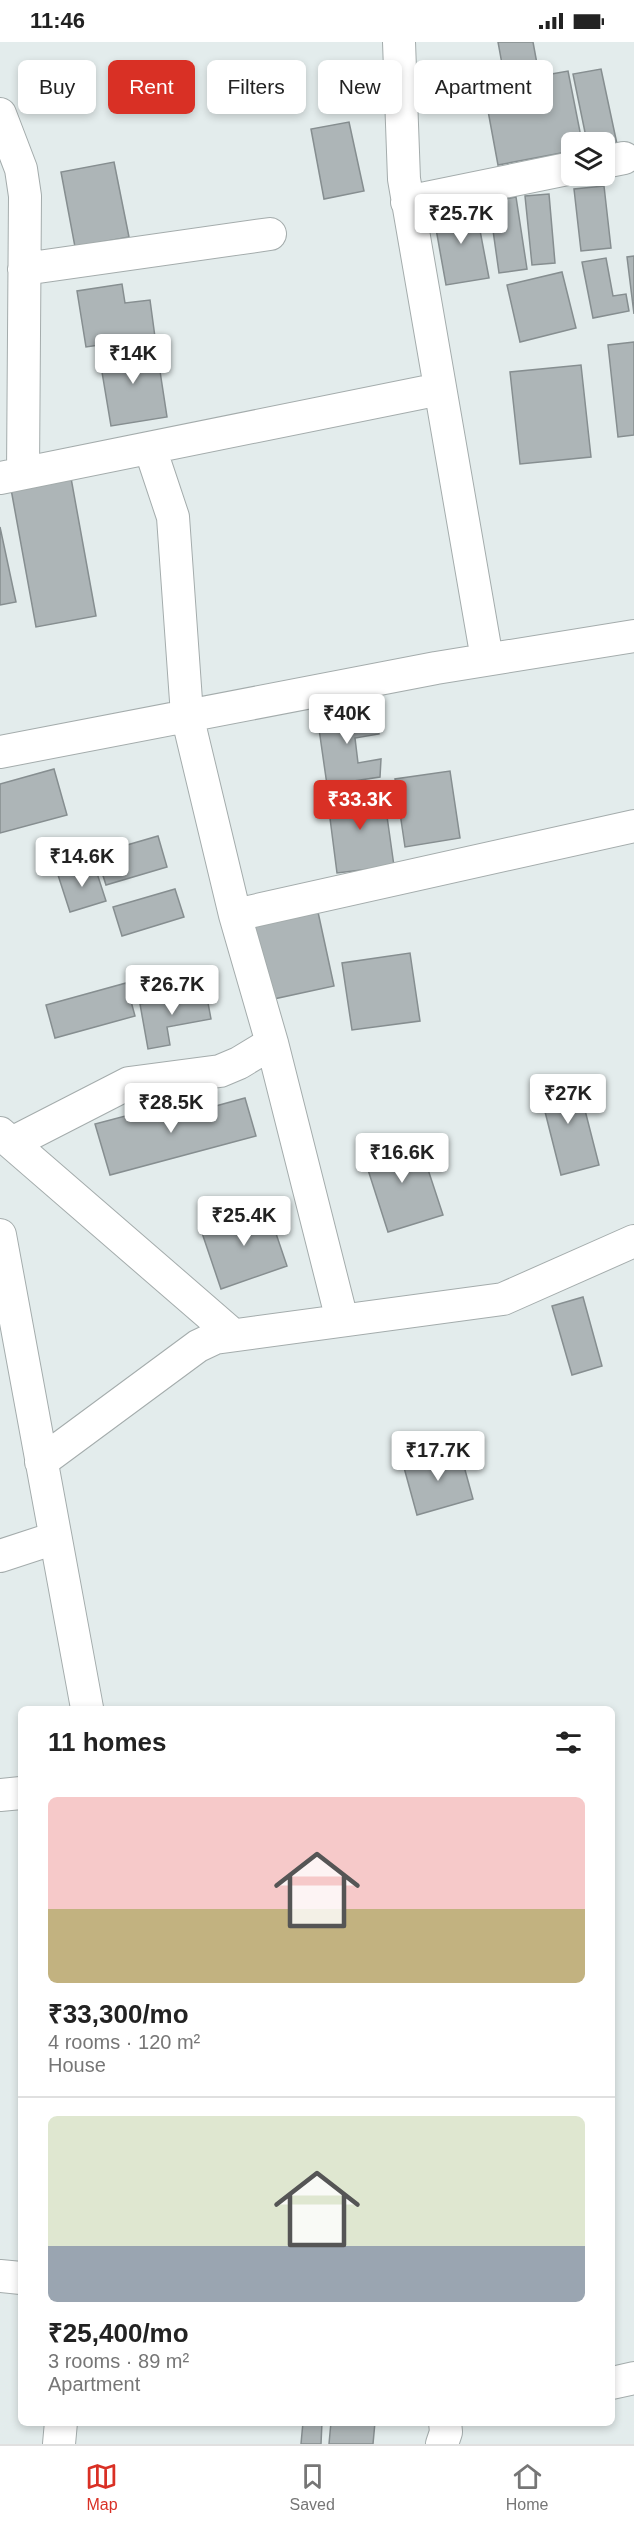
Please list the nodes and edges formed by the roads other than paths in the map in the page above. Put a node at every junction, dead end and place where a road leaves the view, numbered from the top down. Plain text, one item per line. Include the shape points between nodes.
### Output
1 (399, 42) edge
2 (0, 114) edge
3 (561, 170) edge
4 (407, 202) junction
5 (270, 234) dead end
6 (24, 269) junction
7 (440, 389) junction
8 (150, 448) junction
9 (11, 476) edge
10 (634, 636) edge
11 (487, 659) junction
12 (187, 715) junction
13 (0, 752) edge
14 (634, 826) edge
15 (235, 915) junction
16 (272, 1043) junction
17 (6, 1138) edge
18 (0, 1235) edge
19 (634, 1241) edge
20 (342, 1320) junction
21 (232, 1334) junction
22 (9, 1340) edge
23 (41, 1462) junction
24 (55, 1538) junction
25 (0, 1556) edge
26 (87, 1706) edge
27 (18, 1793) edge
28 (0, 1795) edge
29 (0, 2276) edge
30 (18, 2278) edge
31 (634, 2378) edge
32 (615, 2382) edge
33 (61, 2426) edge
34 (445, 2426) edge
35 (59, 2444) edge
36 (442, 2444) edge

1 - 4 street
2 - 6 street via 21,169 25,196
3 - 4 street
4 - 7 street
5 - 6 street
6 - 9 street
7 - 8 street
7 - 11 street
8 - 9 street
8 - 12 street via 173,517
10 - 11 street
11 - 12 street
12 - 13 street
12 - 15 street
14 - 15 street
15 - 16 street
16 - 17 street via 220,1071 129,1083
16 - 20 street
17 - 21 street
18 - 22 street
19 - 20 street via 504,1299
20 - 21 street
21 - 23 street via 198,1346
22 - 23 street
23 - 24 street
24 - 25 street
24 - 26 street
27 - 28 street
29 - 30 street
31 - 32 street
33 - 35 street
34 - 36 street

